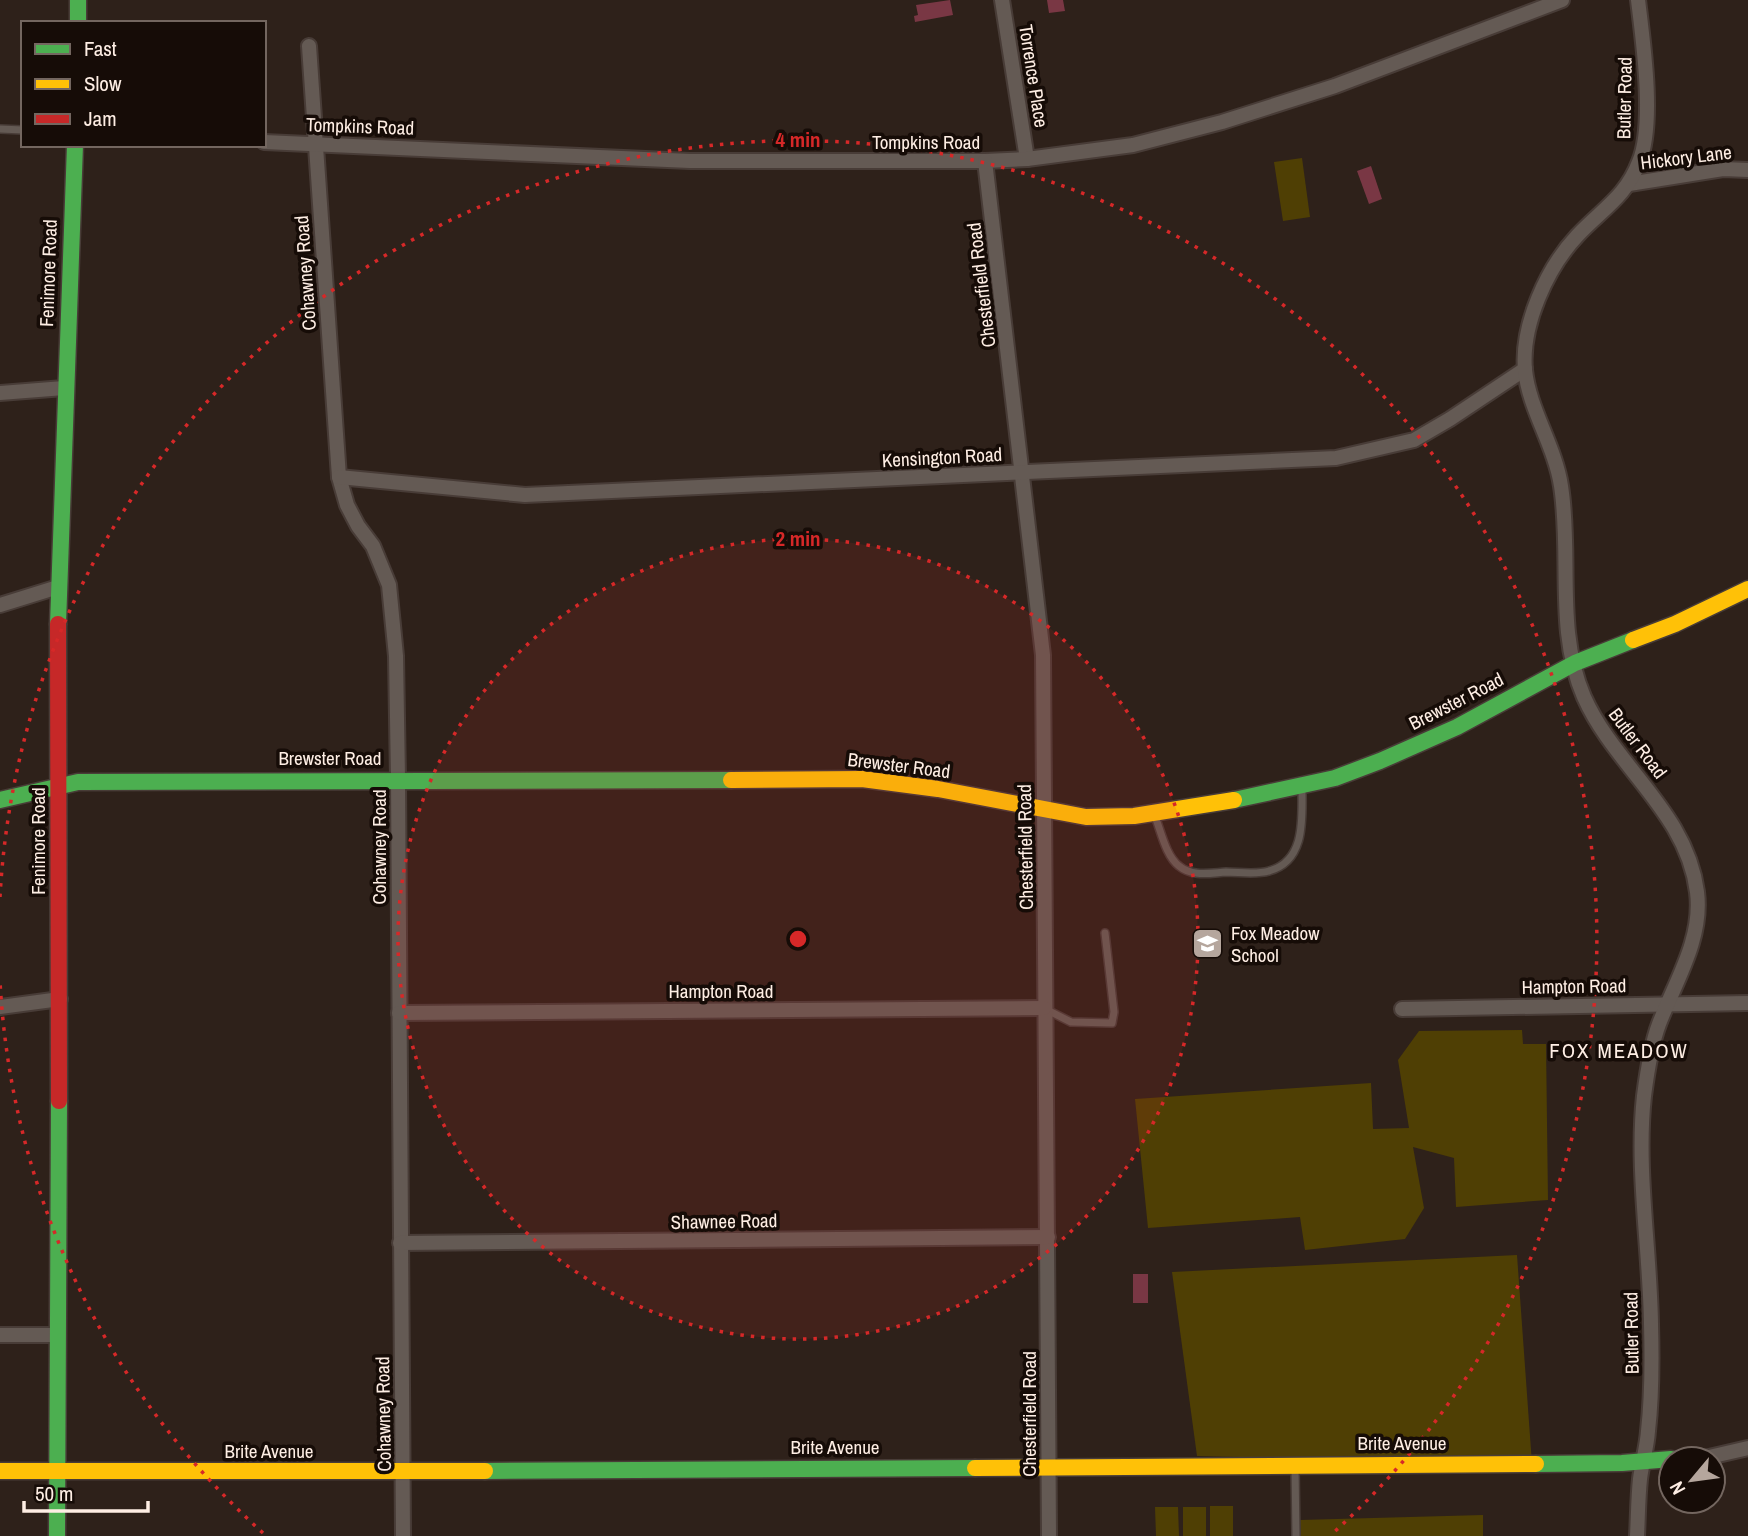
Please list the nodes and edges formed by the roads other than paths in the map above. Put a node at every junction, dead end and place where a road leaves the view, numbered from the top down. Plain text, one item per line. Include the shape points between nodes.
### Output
1 (78, 0) edge
2 (1002, 0) edge
3 (1562, 0) edge
4 (1638, 0) edge
5 (78, 21) edge
6 (309, 46) dead end
7 (0, 129) edge
8 (21, 130) edge
9 (266, 142) edge
10 (315, 144) junction
11 (75, 147) edge
12 (1027, 159) junction
13 (985, 161) junction
14 (1748, 170) edge
15 (1629, 184) junction
16 (1525, 369) junction
17 (64, 388) junction
18 (0, 393) edge
19 (1022, 473) junction
20 (339, 477) junction
21 (58, 587) junction
22 (1748, 589) edge
23 (0, 605) edge
24 (1575, 663) junction
25 (398, 779) junction
26 (59, 786) junction
27 (1301, 786) junction
28 (0, 800) edge
29 (1044, 811) junction
30 (1154, 813) junction
31 (1105, 933) dead end
32 (60, 999) junction
33 (1748, 1003) edge
34 (1668, 1004) junction
35 (0, 1007) edge
36 (1045, 1008) junction
37 (1402, 1009) dead end
38 (399, 1013) junction
39 (1048, 1237) junction
40 (400, 1243) junction
41 (0, 1335) edge
42 (58, 1335) junction
43 (1748, 1448) edge
44 (1727, 1453) edge
45 (1657, 1460) edge
46 (1643, 1461) junction
47 (1295, 1465) junction
48 (1049, 1466) junction
49 (0, 1471) edge
50 (57, 1471) junction
51 (403, 1472) junction
52 (57, 1536) edge
53 (403, 1536) edge
54 (1049, 1536) edge
55 (1296, 1536) edge
56 (1637, 1536) edge

1 - 5 street
2 - 12 street, Torrence Place
3 - 12 street, Tompkins Road via 1335,86 1222,121 1133,145
4 - 15 street, Butler Road via 1647,85 1645,128 1642,158
6 - 10 street, Cohawney Road
7 - 8 lane
9 - 10 street, Tompkins Road
10 - 13 street, Tompkins Road via 690,161
10 - 20 street, Cohawney Road
11 - 17 street, Fenimore Road
12 - 13 street, Tompkins Road
13 - 19 street, Chesterfield Road
14 - 15 street, Hickory Lane via 1723,169
15 - 16 street, Butler Road via 1578,235 1550,272 1532,320
16 - 19 street, Kensington Road via 1429,432 1336,458
16 - 24 street, Butler Road via 1561,486 1565,586
17 - 18 street
17 - 21 street, Fenimore Road
19 - 20 street, Kensington Road via 525,495
19 - 29 street, Chesterfield Road via 1043,655
20 - 25 street, Cohawney Road via 347,505 390,585
21 - 23 street
21 - 26 street, Fenimore Road
22 - 24 street, Brewster Road
24 - 27 street, Brewster Road via 1457,727 1335,778
24 - 34 street, Butler Road via 1594,717 1665,811 1695,880 1698,908 1692,944
25 - 26 street, Brewster Road via 78,782
25 - 29 street, Brewster Road via 862,779
25 - 38 street, Cohawney Road
26 - 28 street, Brewster Road
26 - 32 street, Fenimore Road
27 - 30 street, Brewster Road
27 - 30 lane via 1303,828 1297,845 1269,871 1192,873 1180,868
29 - 30 street, Brewster Road via 1086,817
29 - 36 street, Chesterfield Road
31 - 36 lane via 1112,1023 1071,1022
32 - 35 street
32 - 42 street, Fenimore Road
33 - 34 street, Hampton Road
34 - 37 street, Hampton Road
34 - 46 street, Butler Road via 1657,1028 1642,1127 1651,1327
36 - 38 street, Hampton Road
36 - 39 street, Chesterfield Road
38 - 40 street, Cohawney Road
39 - 40 street, Shawnee Road
39 - 48 street, Chesterfield Road
40 - 51 street, Cohawney Road
41 - 42 street
42 - 50 street, Fenimore Road
43 - 44 street
45 - 46 street, Brite Avenue
46 - 47 street, Brite Avenue
46 - 56 street, Butler Road
47 - 48 street, Brite Avenue
47 - 55 lane
48 - 51 street, Brite Avenue
48 - 54 street, Chesterfield Road
49 - 50 street, Brite Avenue
50 - 51 street, Brite Avenue
50 - 52 street, Fenimore Road
51 - 53 street, Cohawney Road

